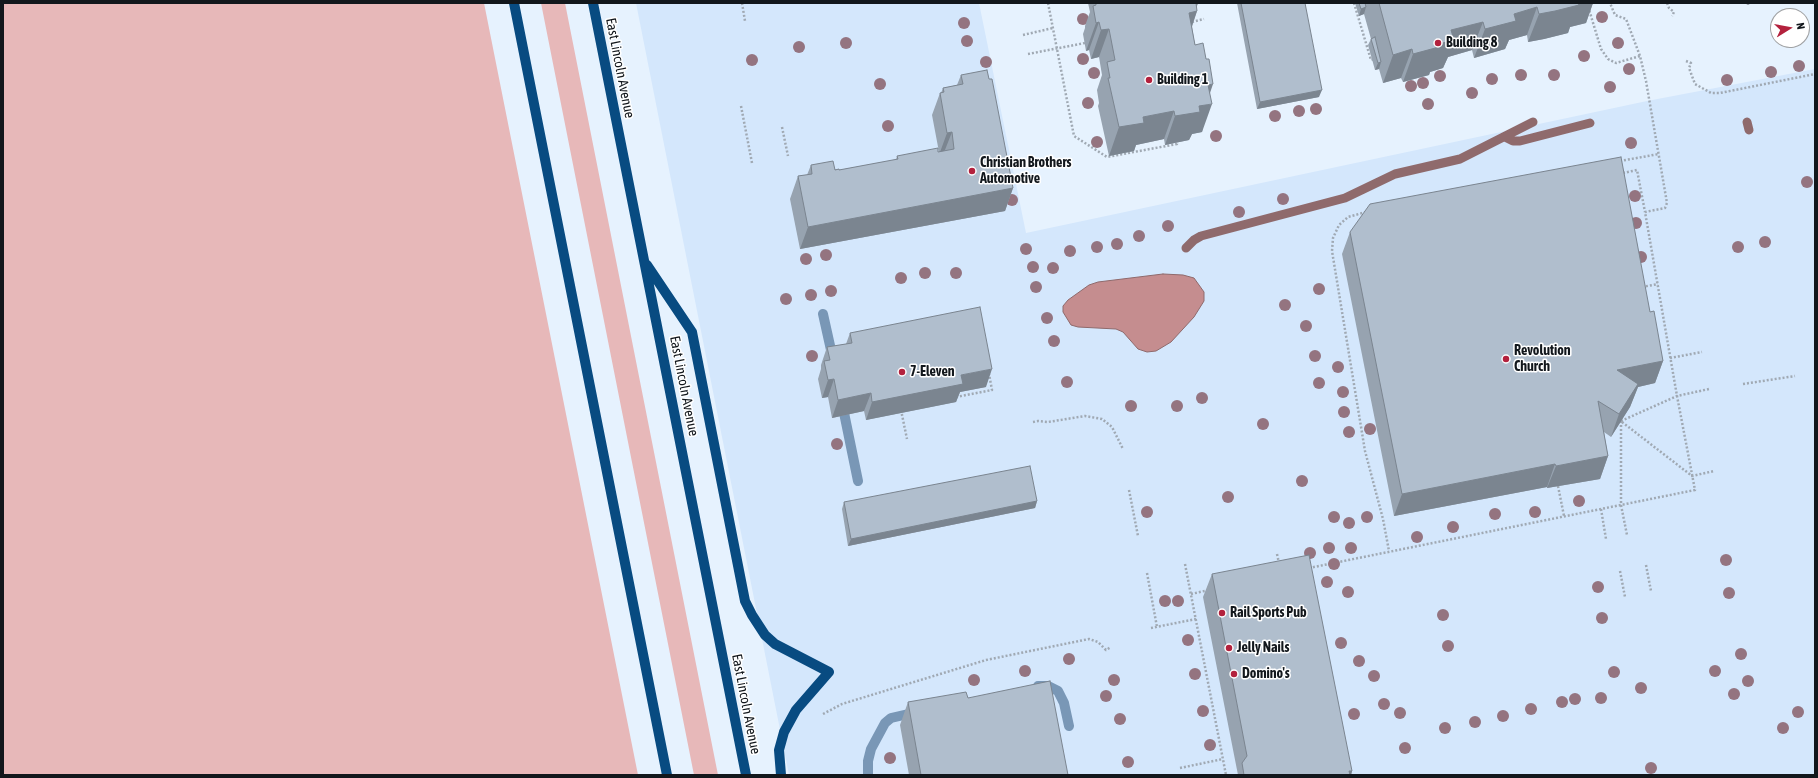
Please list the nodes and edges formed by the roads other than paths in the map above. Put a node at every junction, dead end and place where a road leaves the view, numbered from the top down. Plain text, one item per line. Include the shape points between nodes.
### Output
1 (514, 3) edge
2 (593, 3) edge
3 (644, 260) junction
4 (823, 314) dead end
5 (834, 367) edge
6 (839, 390) edge
7 (858, 481) dead end
8 (1025, 689) edge
9 (924, 710) edge
10 (1069, 726) dead end
11 (667, 775) edge
12 (746, 775) edge
13 (781, 775) edge
14 (868, 775) edge

1 - 11 main road
2 - 3 main road, East Lincoln Avenue
3 - 12 main road, East Lincoln Avenue
3 - 13 main road via 692,332 745,601 765,635 775,644 829,672 796,710 784,732 780,750
4 - 5 lane
6 - 7 lane
8 - 10 lane via 1048,686 1058,691 1064,703
9 - 14 lane via 891,718 885,723 870,749

